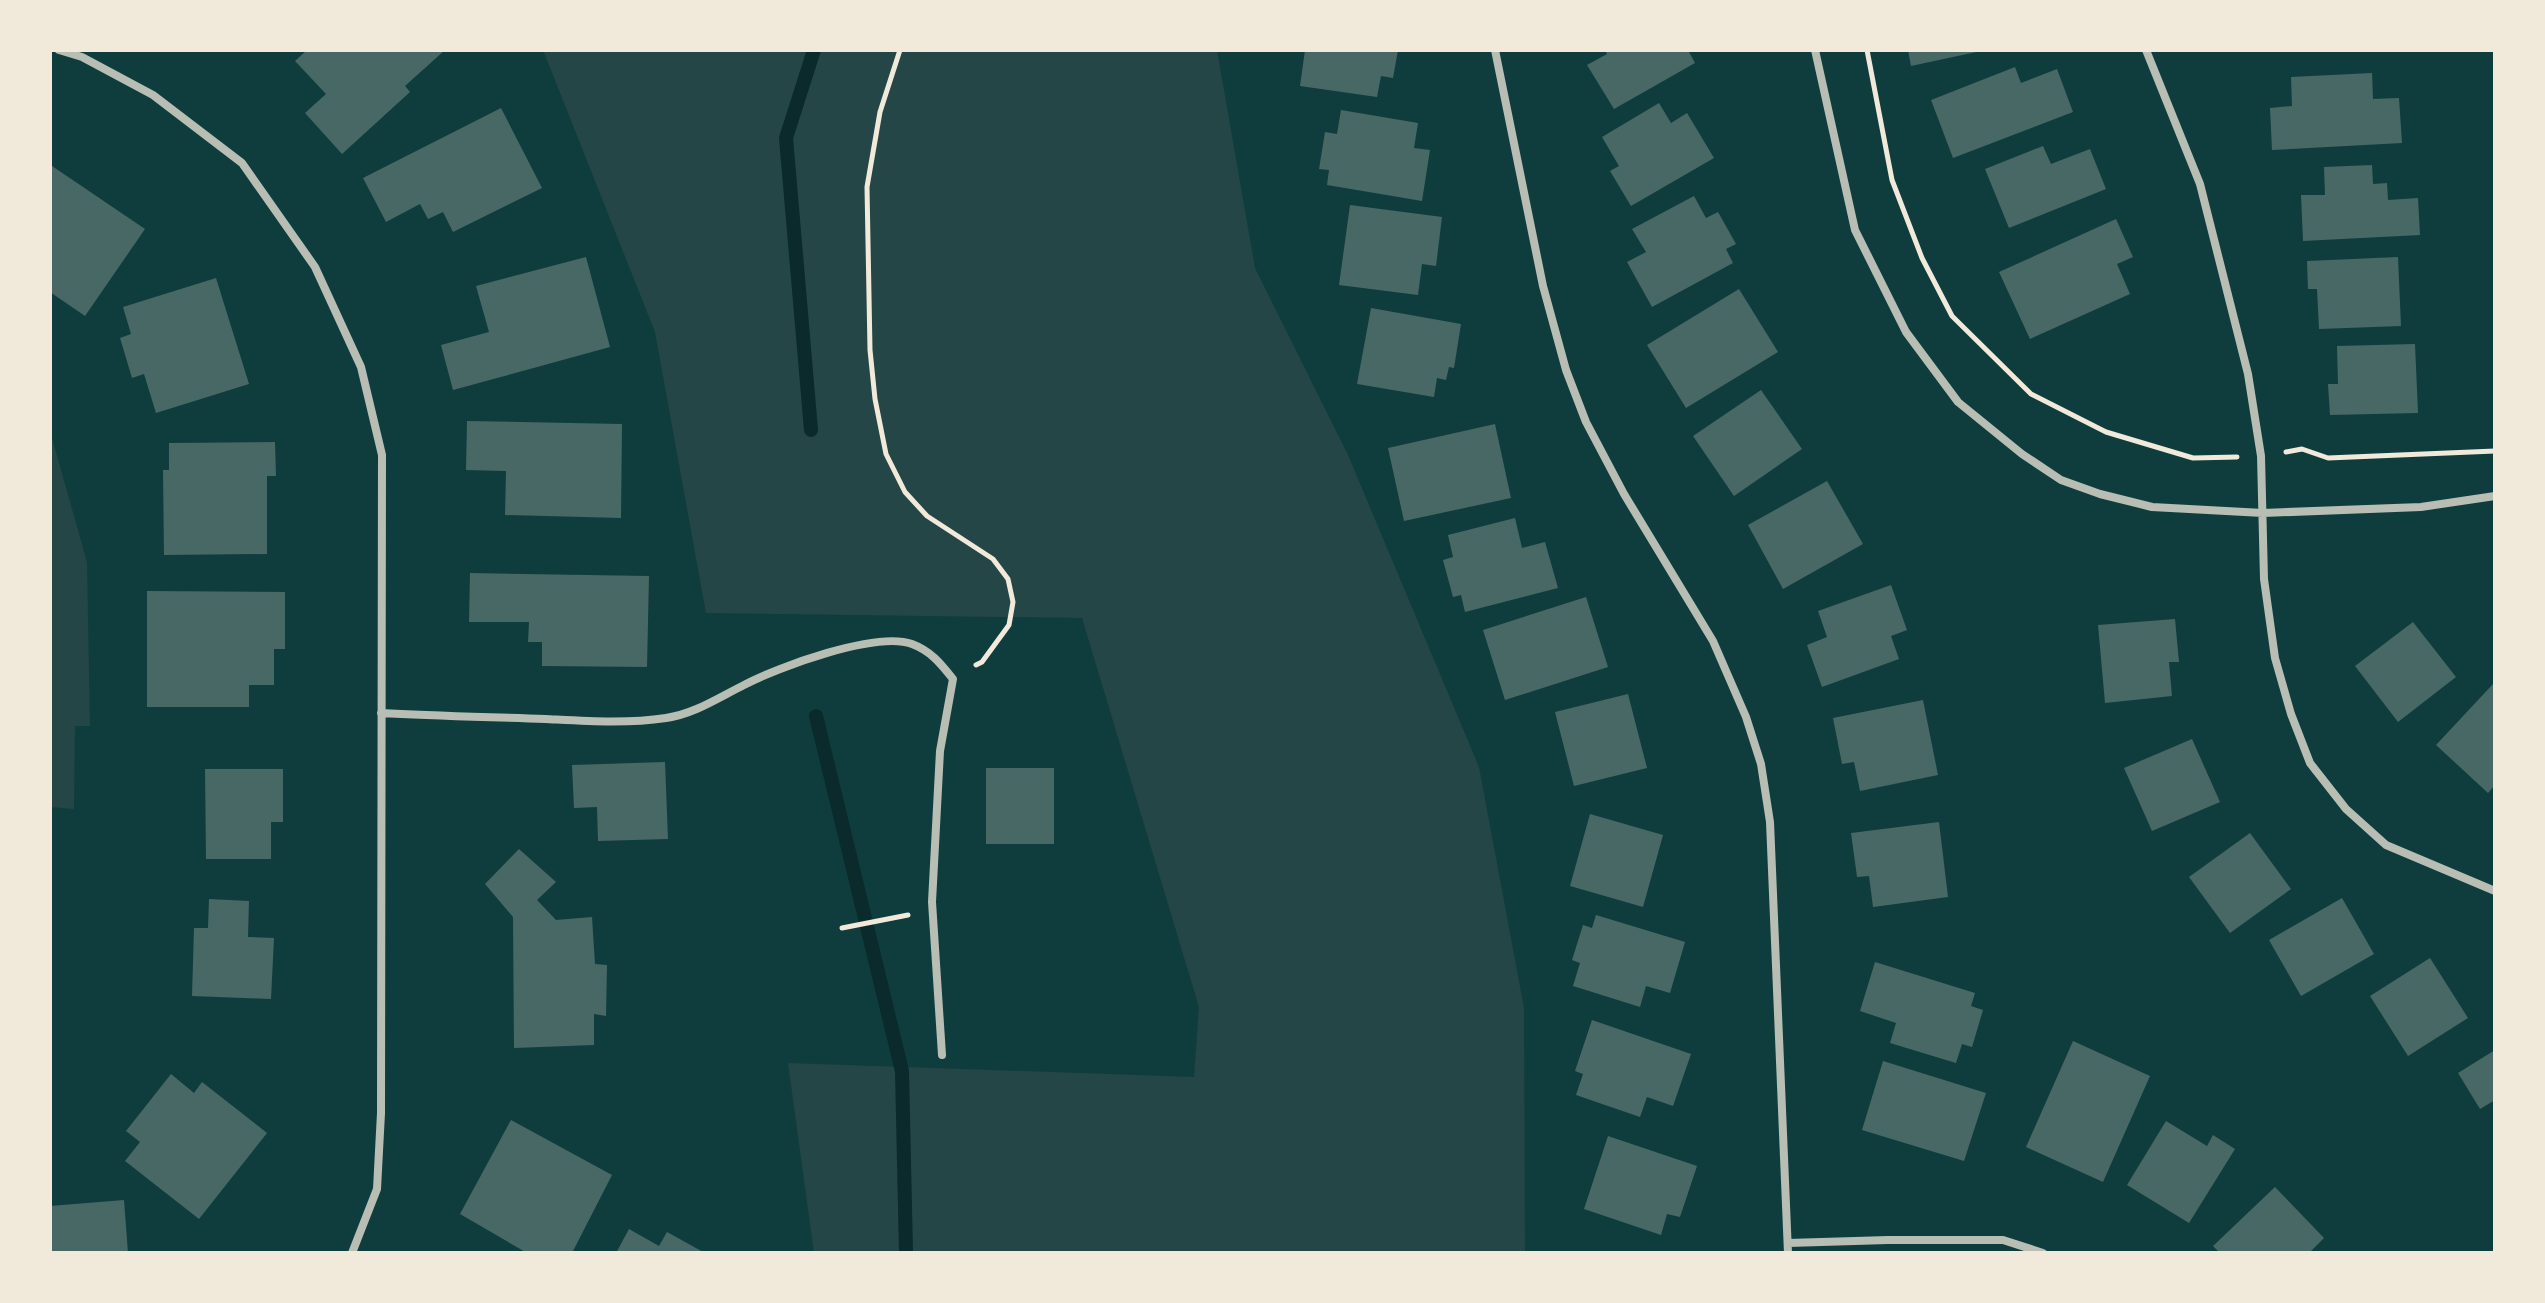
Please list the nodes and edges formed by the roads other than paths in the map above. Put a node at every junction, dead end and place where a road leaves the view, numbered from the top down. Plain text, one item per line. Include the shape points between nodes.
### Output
1 (59, 50) edge
2 (1495, 50) edge
3 (1815, 50) edge
4 (2146, 50) edge
5 (2495, 496) edge
6 (2263, 513) junction
7 (381, 713) junction
8 (2495, 891) edge
9 (942, 1055) dead end
10 (1788, 1248) edge
11 (352, 1253) edge
12 (2043, 1253) edge

1 - 7 street via 153,95 242,163 315,267 361,367 382,455
2 - 10 street via 1543,286 1566,370 1624,494 1713,641 1761,764 1770,822
3 - 6 street via 1855,230 1906,332 1958,402 2061,480 2152,507
4 - 6 street via 2200,184 2248,374 2261,456
5 - 6 street via 2421,507
6 - 8 street via 2264,579 2275,658 2310,763 2346,809 2386,845
7 - 9 street via 669,718 704,707 783,666 828,652 910,643 936,657 953,679 940,751 932,902
7 - 11 street via 377,1189
10 - 12 street via 1888,1240 2003,1240

